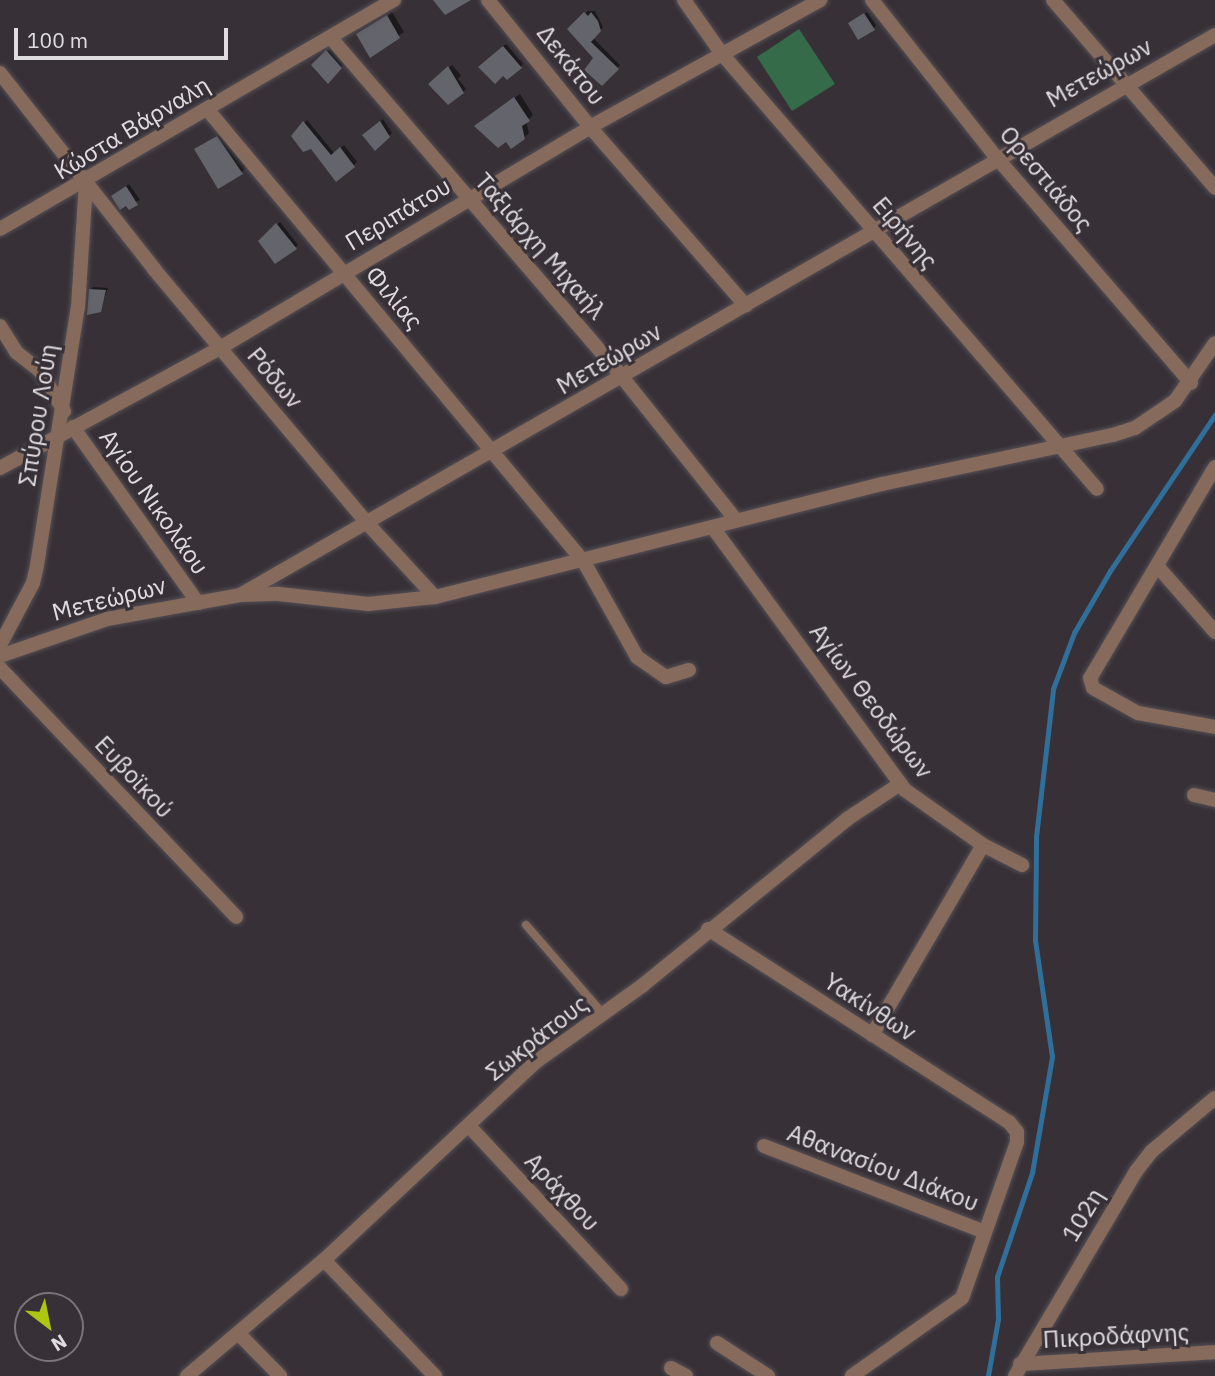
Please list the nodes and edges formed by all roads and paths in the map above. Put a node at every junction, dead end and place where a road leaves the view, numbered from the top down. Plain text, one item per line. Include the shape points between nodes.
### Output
1 (394, 0) edge
2 (488, 0) edge
3 (684, 0) edge
4 (820, 0) edge
5 (873, 0) edge
6 (1053, 0) edge
7 (1215, 35) edge
8 (331, 38) junction
9 (722, 54) junction
10 (0, 74) edge
11 (1126, 84) junction
12 (207, 109) junction
13 (590, 127) junction
14 (997, 158) junction
15 (86, 183) junction
16 (1215, 188) edge
17 (468, 198) junction
18 (0, 229) edge
19 (874, 233) junction
20 (344, 274) junction
21 (746, 306) junction
22 (0, 326) edge
23 (1215, 343) edge
24 (220, 348) junction
25 (623, 377) junction
26 (1191, 383) junction
27 (64, 411) junction
28 (74, 427) junction
29 (59, 434) junction
30 (1056, 444) junction
31 (492, 452) junction
32 (1215, 467) edge
33 (0, 468) edge
34 (1097, 489) dead end
35 (736, 520) junction
36 (366, 522) junction
37 (714, 529) junction
38 (584, 562) junction
39 (1159, 568) junction
40 (240, 595) junction
41 (435, 597) junction
42 (198, 603) junction
43 (1215, 632) edge
44 (0, 645) edge
45 (0, 656) edge
46 (0, 668) edge
47 (689, 670) dead end
48 (1215, 727) edge
49 (900, 784) junction
50 (1194, 795) dead end
51 (1215, 800) edge
52 (983, 845) junction
53 (1022, 865) dead end
54 (236, 917) dead end
55 (526, 925) dead end
56 (708, 929) junction
57 (604, 1015) junction
58 (872, 1035) junction
59 (1214, 1101) edge
60 (469, 1126) junction
61 (764, 1146) dead end
62 (985, 1233) junction
63 (324, 1260) junction
64 (621, 1289) dead end
65 (239, 1334) junction
66 (717, 1343) dead end
67 (1215, 1352) edge
68 (671, 1368) dead end
69 (1018, 1370) edge
70 (187, 1376) edge
71 (280, 1376) edge
72 (435, 1376) edge
73 (686, 1376) edge
74 (768, 1376) edge
75 (852, 1376) edge

1 - 8 street, Κώστα Βάρναλη
2 - 13 street, Δεκάτου
3 - 9 street, Ειρήνης
4 - 9 street, Περιπάτου
5 - 14 street, Ορεστιάδος
6 - 11 street
7 - 11 street, Μετεώρων
8 - 12 street, Κώστα Βάρναλη
8 - 17 street, Ταξιάρχη Μιχαήλ
9 - 13 street, Περιπάτου
9 - 19 street, Ειρήνης
10 - 15 street, Ρόδων
11 - 14 street, Μετεώρων
11 - 16 street
12 - 15 street, Κώστα Βάρναλη
12 - 20 street, Φιλίας
13 - 17 street, Περιπάτου
13 - 21 street, Δεκάτου
14 - 19 street, Μετεώρων
14 - 26 street, Ορεστιάδος
15 - 18 street, Κώστα Βάρναλη
15 - 24 street, Ρόδων
15 - 27 street, Σπύρου Λούη via 78,307
17 - 20 street, Περιπάτου
17 - 25 street, Ταξιάρχη Μιχαήλ
19 - 21 street, Μετεώρων
19 - 30 street, Ειρήνης
20 - 24 street, Περιπάτου
20 - 31 street, Φιλίας
21 - 25 street, Μετεώρων
22 - 27 street via 24,362 40,371
23 - 26 street
24 - 28 street, Περιπάτου
24 - 36 street, Ρόδων
25 - 31 street, Μετεώρων
25 - 35 street, Ταξιάρχη Μιχαήλ
26 - 30 street via 1168,407 1135,428
27 - 29 street, Σπύρου Λούη
28 - 29 street, Περιπάτου
28 - 42 street, Αγίου Νικολάου
29 - 33 street, Περιπάτου
29 - 44 street, Σπύρου Λούη via 33,583
30 - 34 street, Ειρήνης
30 - 35 street
31 - 36 street, Μετεώρων
31 - 38 street, Φιλίας
32 - 39 street
35 - 37 street
36 - 40 street, Μετεώρων
36 - 41 street, Ρόδων
37 - 38 street
37 - 49 street, Αγίων Θεοδώρων
38 - 41 street
38 - 47 street, Φιλίας via 637,657 666,677
39 - 43 street
39 - 48 street via 1094,669 1090,678 1093,688 1138,713
40 - 41 street via 279,594 368,604
40 - 42 street, Μετεώρων
42 - 45 street, Μετεώρων via 107,619
46 - 54 street, Ευβοϊκού
49 - 52 street, Αγίων Θεοδώρων
49 - 56 street, Σωκράτους via 847,819
50 - 51 street
52 - 53 street, Αγίων Θεοδώρων
52 - 58 street
55 - 57 lane
56 - 57 street, Σωκράτους
56 - 58 street, Υακίνθων
57 - 60 street, Σωκράτους via 537,1061
58 - 62 street, Υακίνθων via 1009,1122 1017,1132
59 - 69 street, 102η via 1152,1151 1137,1170
60 - 63 street, Σωκράτους
60 - 64 street, Αράχθου
61 - 62 street, Αθανασίου Διάκου
62 - 75 street via 962,1298
63 - 65 street, Σωκράτους
63 - 72 street
65 - 70 street, Σωκράτους
65 - 71 street
66 - 74 street
67 - 69 street, Πικροδάφνης
68 - 73 street

